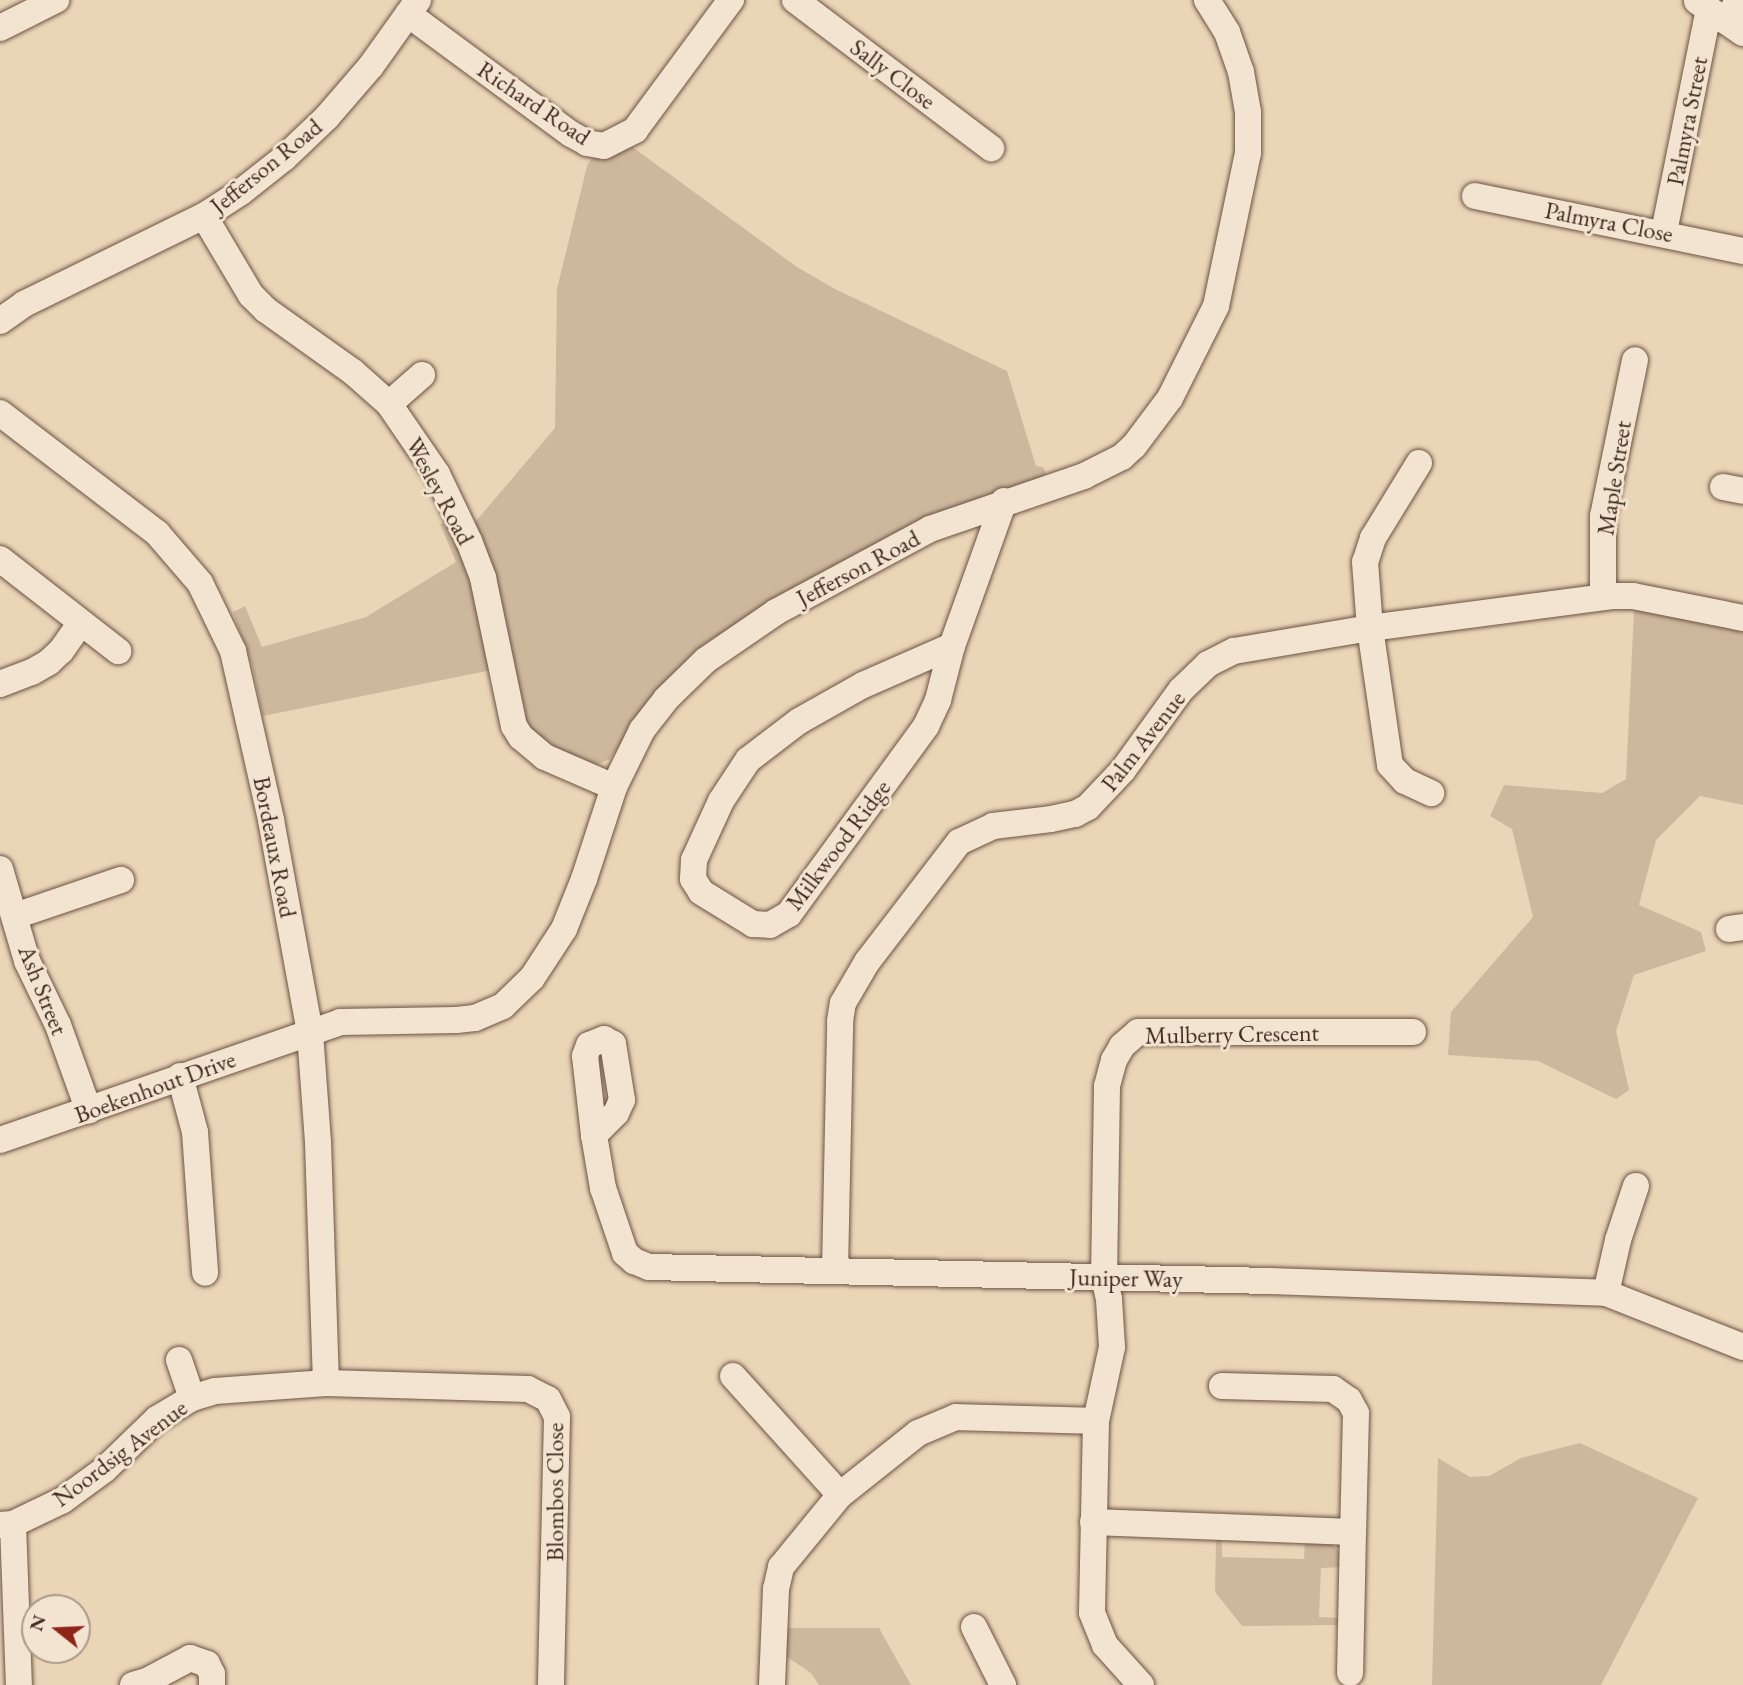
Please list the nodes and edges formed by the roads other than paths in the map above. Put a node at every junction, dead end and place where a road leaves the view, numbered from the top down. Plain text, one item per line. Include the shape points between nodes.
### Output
1 (56, 0) edge
2 (731, 0) edge
3 (795, 0) edge
4 (1207, 0) edge
5 (413, 7) edge
6 (1722, 12) edge
7 (0, 28) edge
8 (991, 148) dead end
9 (1475, 196) dead end
10 (204, 216) junction
11 (1664, 232) junction
12 (1743, 251) edge
13 (0, 321) edge
14 (1635, 360) dead end
15 (422, 375) dead end
16 (389, 404) junction
17 (0, 413) edge
18 (1419, 463) dead end
19 (1004, 501) junction
20 (0, 559) edge
21 (1603, 597) junction
22 (1743, 618) edge
23 (80, 624) junction
24 (1370, 628) junction
25 (952, 646) junction
26 (118, 652) dead end
27 (0, 684) edge
28 (614, 787) junction
29 (1431, 793) dead end
30 (0, 869) edge
31 (121, 880) dead end
32 (15, 916) junction
33 (1413, 1032) dead end
34 (310, 1033) junction
35 (180, 1076) junction
36 (89, 1111) junction
37 (594, 1135) dead end
38 (0, 1140) edge
39 (1636, 1186) dead end
40 (835, 1270) junction
41 (205, 1273) dead end
42 (1104, 1278) junction
43 (1606, 1293) junction
44 (1743, 1347) edge
45 (178, 1360) dead end
46 (733, 1376) dead end
47 (327, 1383) junction
48 (1222, 1386) dead end
49 (192, 1398) junction
50 (1096, 1421) junction
51 (840, 1495) junction
52 (1093, 1522) junction
53 (7, 1525) edge
54 (1353, 1532) junction
55 (974, 1627) dead end
56 (1350, 1673) dead end
57 (19, 1685) edge
58 (133, 1685) edge
59 (212, 1685) edge
60 (551, 1685) edge
61 (772, 1685) edge
62 (1003, 1685) edge
63 (1142, 1685) edge

1 - 7 street
2 - 5 street, Richard Road via 635,130 604,146 571,134
3 - 8 street, Sally Close
4 - 19 street, Jefferson Road via 1227,32 1248,112 1248,153 1216,306 1170,398 1134,446 1084,476
5 - 10 street, Jefferson Road via 327,117 284,158
6 - 11 street, Palmyra Street
9 - 11 street, Palmyra Close
10 - 13 street, Jefferson Road via 24,304
10 - 16 street, Wesley Road via 251,296 354,372
11 - 12 street, Palmyra Close
14 - 21 street, Maple Street via 1603,516
15 - 16 street
16 - 28 street, Wesley Road via 437,474 469,541 491,611 514,726 544,757
17 - 34 street, Bordeaux Road via 157,533 209,597 233,651 251,720
18 - 24 street via 1368,547
19 - 25 street, Milkwood Ridge
19 - 28 street, Jefferson Road via 930,529 776,612 723,646 654,713
20 - 23 street
21 - 22 street, Palm Avenue via 1633,596
21 - 24 street, Palm Avenue
23 - 26 street
23 - 27 street via 49,662
24 - 29 street via 1390,765 1405,781
24 - 40 street, Palm Avenue via 1290,639 1221,656 1181,690 1123,771 1088,807 1074,814 979,830 952,849 867,962 843,1003
25 - 25 street, Milkwood Ridge via 926,726 789,914 770,925 753,924 701,892 693,879 694,860 721,801 748,760 799,721 863,685
28 - 34 street, Jefferson Road via 564,929 532,978 509,1002 475,1018 340,1022
30 - 32 street, Ash Street
31 - 32 street
32 - 36 street, Ash Street via 27,961 58,1025
33 - 42 street, Mulberry Crescent via 1138,1032 1129,1038 1117,1052 1107,1086
34 - 35 street, Boekenhout Drive
34 - 47 street, Bordeaux Road
35 - 36 street, Boekenhout Drive
35 - 41 street via 195,1132
36 - 38 street, Boekenhout Drive
37 - 40 street, Juniper Way via 610,1212 625,1253 634,1261 658,1268
39 - 43 street
40 - 42 street, Juniper Way
42 - 43 street, Juniper Way
42 - 50 street, Mulberry Crescent via 1112,1347
43 - 44 street, Juniper Way
45 - 49 street
46 - 51 street
47 - 49 street, Noordsig Avenue via 215,1391
47 - 60 street, Blombos Close via 528,1389 548,1399 557,1417 558,1449
48 - 54 street via 1333,1389 1349,1400 1356,1413
49 - 53 street, Noordsig Avenue via 157,1419 84,1486
50 - 51 street via 956,1417 918,1433
50 - 52 street, Mulberry Crescent
51 - 61 street via 781,1567
52 - 54 street
52 - 63 street, Mulberry Crescent via 1093,1616 1105,1644
53 - 57 street
54 - 56 street
55 - 62 street
58 - 59 street via 190,1658 207,1664

